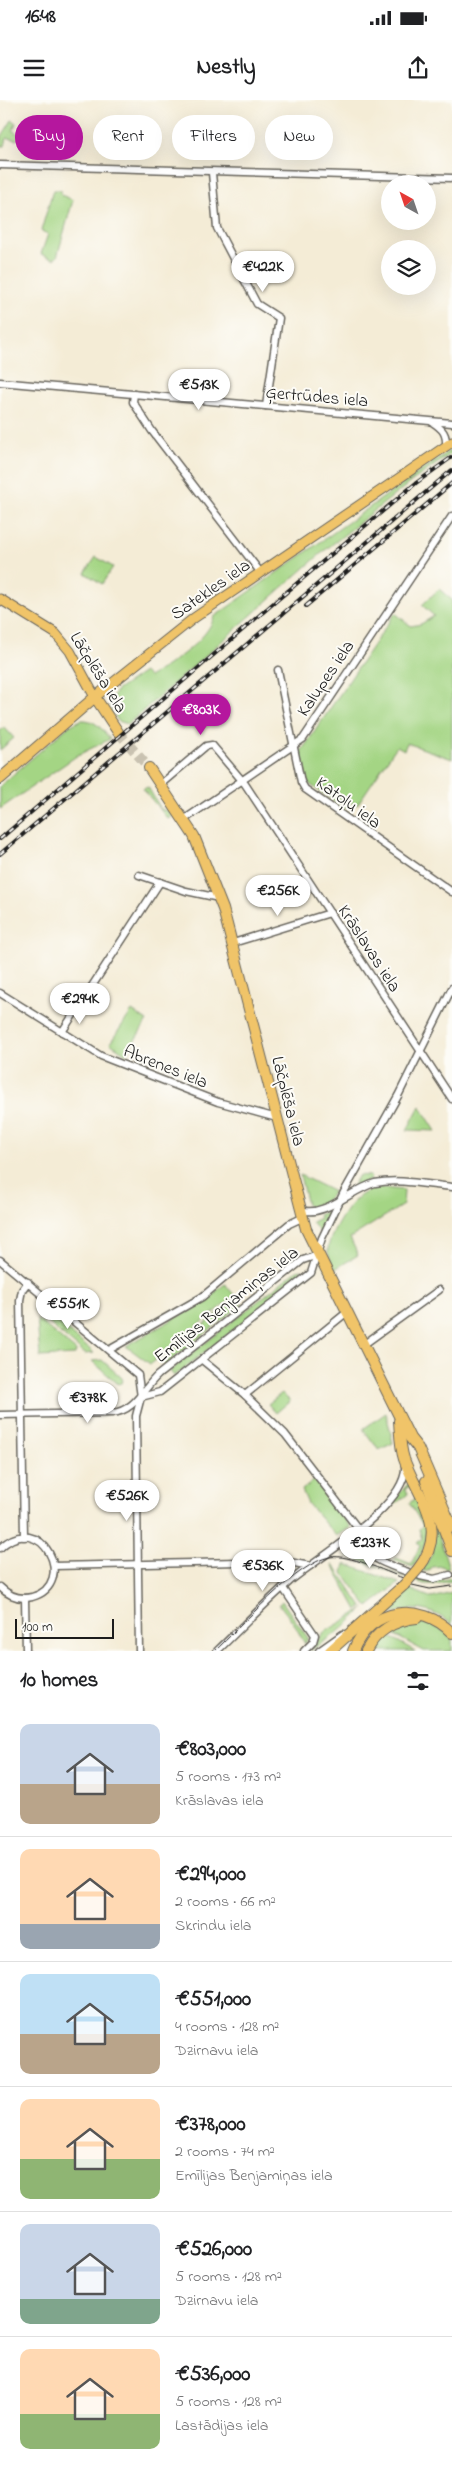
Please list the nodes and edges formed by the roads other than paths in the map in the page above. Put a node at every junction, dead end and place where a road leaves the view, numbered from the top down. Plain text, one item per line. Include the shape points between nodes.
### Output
1 (0, 165) edge
2 (212, 173) junction
3 (452, 178) edge
4 (0, 382) edge
5 (134, 394) junction
6 (266, 406) junction
7 (431, 421) junction
8 (452, 423) edge
9 (449, 445) edge
10 (452, 516) edge
11 (261, 574) junction
12 (0, 599) edge
13 (278, 670) dead end
14 (95, 697) junction
15 (118, 732) tunnel mouth
16 (293, 746) junction
17 (149, 768) tunnel mouth
18 (0, 778) edge
19 (242, 780) junction
20 (161, 784) junction
21 (185, 819) junction
22 (139, 875) dead end
23 (160, 882) junction
24 (452, 892) edge
25 (219, 898) junction
26 (330, 912) junction
27 (233, 942) junction
28 (452, 988) edge
29 (0, 993) edge
30 (62, 1032) junction
31 (420, 1053) junction
32 (452, 1099) edge
33 (277, 1118) junction
34 (452, 1187) edge
35 (342, 1199) junction
36 (301, 1214) junction
37 (318, 1255) junction
38 (1, 1261) edge
39 (28, 1282) junction
40 (439, 1290) dead end
41 (346, 1313) junction
42 (363, 1345) junction
43 (109, 1350) junction
44 (202, 1360) junction
45 (245, 1395) junction
46 (141, 1397) junction
47 (22, 1414) junction
48 (0, 1415) edge
49 (398, 1415) junction
50 (410, 1438) junction
51 (404, 1459) junction
52 (403, 1480) junction
53 (416, 1482) junction
54 (439, 1493) junction
55 (423, 1497) junction
56 (452, 1511) edge
57 (448, 1527) edge
58 (359, 1530) junction
59 (353, 1535) junction
60 (24, 1537) junction
61 (0, 1548) edge
62 (452, 1551) edge
63 (139, 1564) junction
64 (54, 1566) junction
65 (310, 1566) junction
66 (416, 1573) junction
67 (450, 1576) dead end
68 (0, 1587) edge
69 (283, 1588) junction
70 (25, 1598) junction
71 (433, 1620) junction
72 (360, 1625) junction
73 (452, 1633) edge
74 (26, 1651) edge
75 (139, 1651) edge
76 (217, 1651) edge
77 (304, 1651) edge
78 (319, 1651) edge
79 (330, 1651) edge
80 (353, 1651) edge
81 (366, 1651) edge

1 - 2 street
2 - 3 street
2 - 6 street via 217,228 257,304 279,318
4 - 5 street, Ģertrūdes iela
5 - 6 street, Ģertrūdes iela
5 - 11 street via 133,402 152,431
6 - 7 street, Ģertrūdes iela
7 - 8 street, Ģertrūdes iela
7 - 9 street via 444,431
9 - 11 main road, Satekles iela
10 - 16 street, Kalupes iela via 310,728
11 - 14 main road, Satekles iela via 194,618
12 - 14 main road, Lāčplēša iela via 55,633 70,651
13 - 16 street, Katoļu iela
14 - 15 highway, Lāčplēša iela
14 - 18 highway, Satekles iela
16 - 19 street, Kalupes iela
16 - 24 street, Katoļu iela via 305,789
17 - 20 highway, Lāčplēša iela
19 - 20 street, Krāslavas iela via 209,745
19 - 21 street, Kalupes iela
19 - 26 street, Krāslavas iela
20 - 21 highway, Lāčplēša iela
21 - 25 highway, Lāčplēša iela via 202,851
22 - 23 street
23 - 25 street
23 - 30 street
25 - 27 highway, Lāčplēša iela
26 - 27 street
26 - 31 street, Krāslavas iela
27 - 33 highway, Lāčplēša iela
28 - 31 street
29 - 30 street, Abrenes iela
30 - 33 street, Abrenes iela via 123,1065 218,1102
31 - 32 street, Krāslavas iela
31 - 35 street
33 - 36 highway, Lāčplēša iela
34 - 35 street via 382,1182 366,1186
35 - 36 street via 315,1212
35 - 37 street via 322,1238
36 - 37 highway, Lāčplēša iela
36 - 43 street via 202,1297
37 - 41 highway, Lāčplēša iela
37 - 44 street, Emīlijas Benjamiņas iela via 311,1273
37 - 46 street, Emīlijas Benjamiņas iela via 302,1260 158,1375
38 - 39 street
39 - 43 street
39 - 47 street via 20,1298
40 - 42 street
41 - 42 highway, Lāčplēša iela
41 - 45 street
42 - 49 highway, Lāčplēša iela
43 - 46 street via 138,1375
44 - 45 street
44 - 46 street, Emīlijas Benjamiņas iela via 160,1392
45 - 58 street via 285,1434
46 - 47 street, Emīlijas Benjamiņas iela via 116,1412
46 - 63 street via 136,1416
47 - 48 street, Emīlijas Benjamiņas iela
47 - 60 street
49 - 50 highway, Lāčplēša iela
49 - 51 highway
50 - 54 highway, Lāčplēša iela
50 - 57 highway, Lāčplēša iela via 414,1454
51 - 52 street
51 - 53 highway
52 - 53 street
52 - 58 street
53 - 55 highway
54 - 56 highway
54 - 57 highway, Lāčplēša iela
55 - 57 highway
55 - 66 highway via 431,1519 432,1535 428,1554
57 - 62 highway, Lāčplēša iela
58 - 59 street
59 - 65 street
59 - 66 street via 379,1562
60 - 61 street via 14,1538
60 - 64 street via 33,1538 48,1549
63 - 64 street
63 - 65 street via 284,1561
63 - 75 street
64 - 70 street via 49,1585 42,1592
65 - 69 street
66 - 67 street via 434,1579
66 - 72 highway, bridge
68 - 70 street via 15,1597
69 - 76 street
69 - 77 street via 315,1635 314,1642
70 - 74 street
71 - 73 highway
71 - 80 highway via 411,1612 388,1616 363,1632
71 - 81 highway via 417,1618 394,1624 373,1639
72 - 78 street
72 - 79 highway

